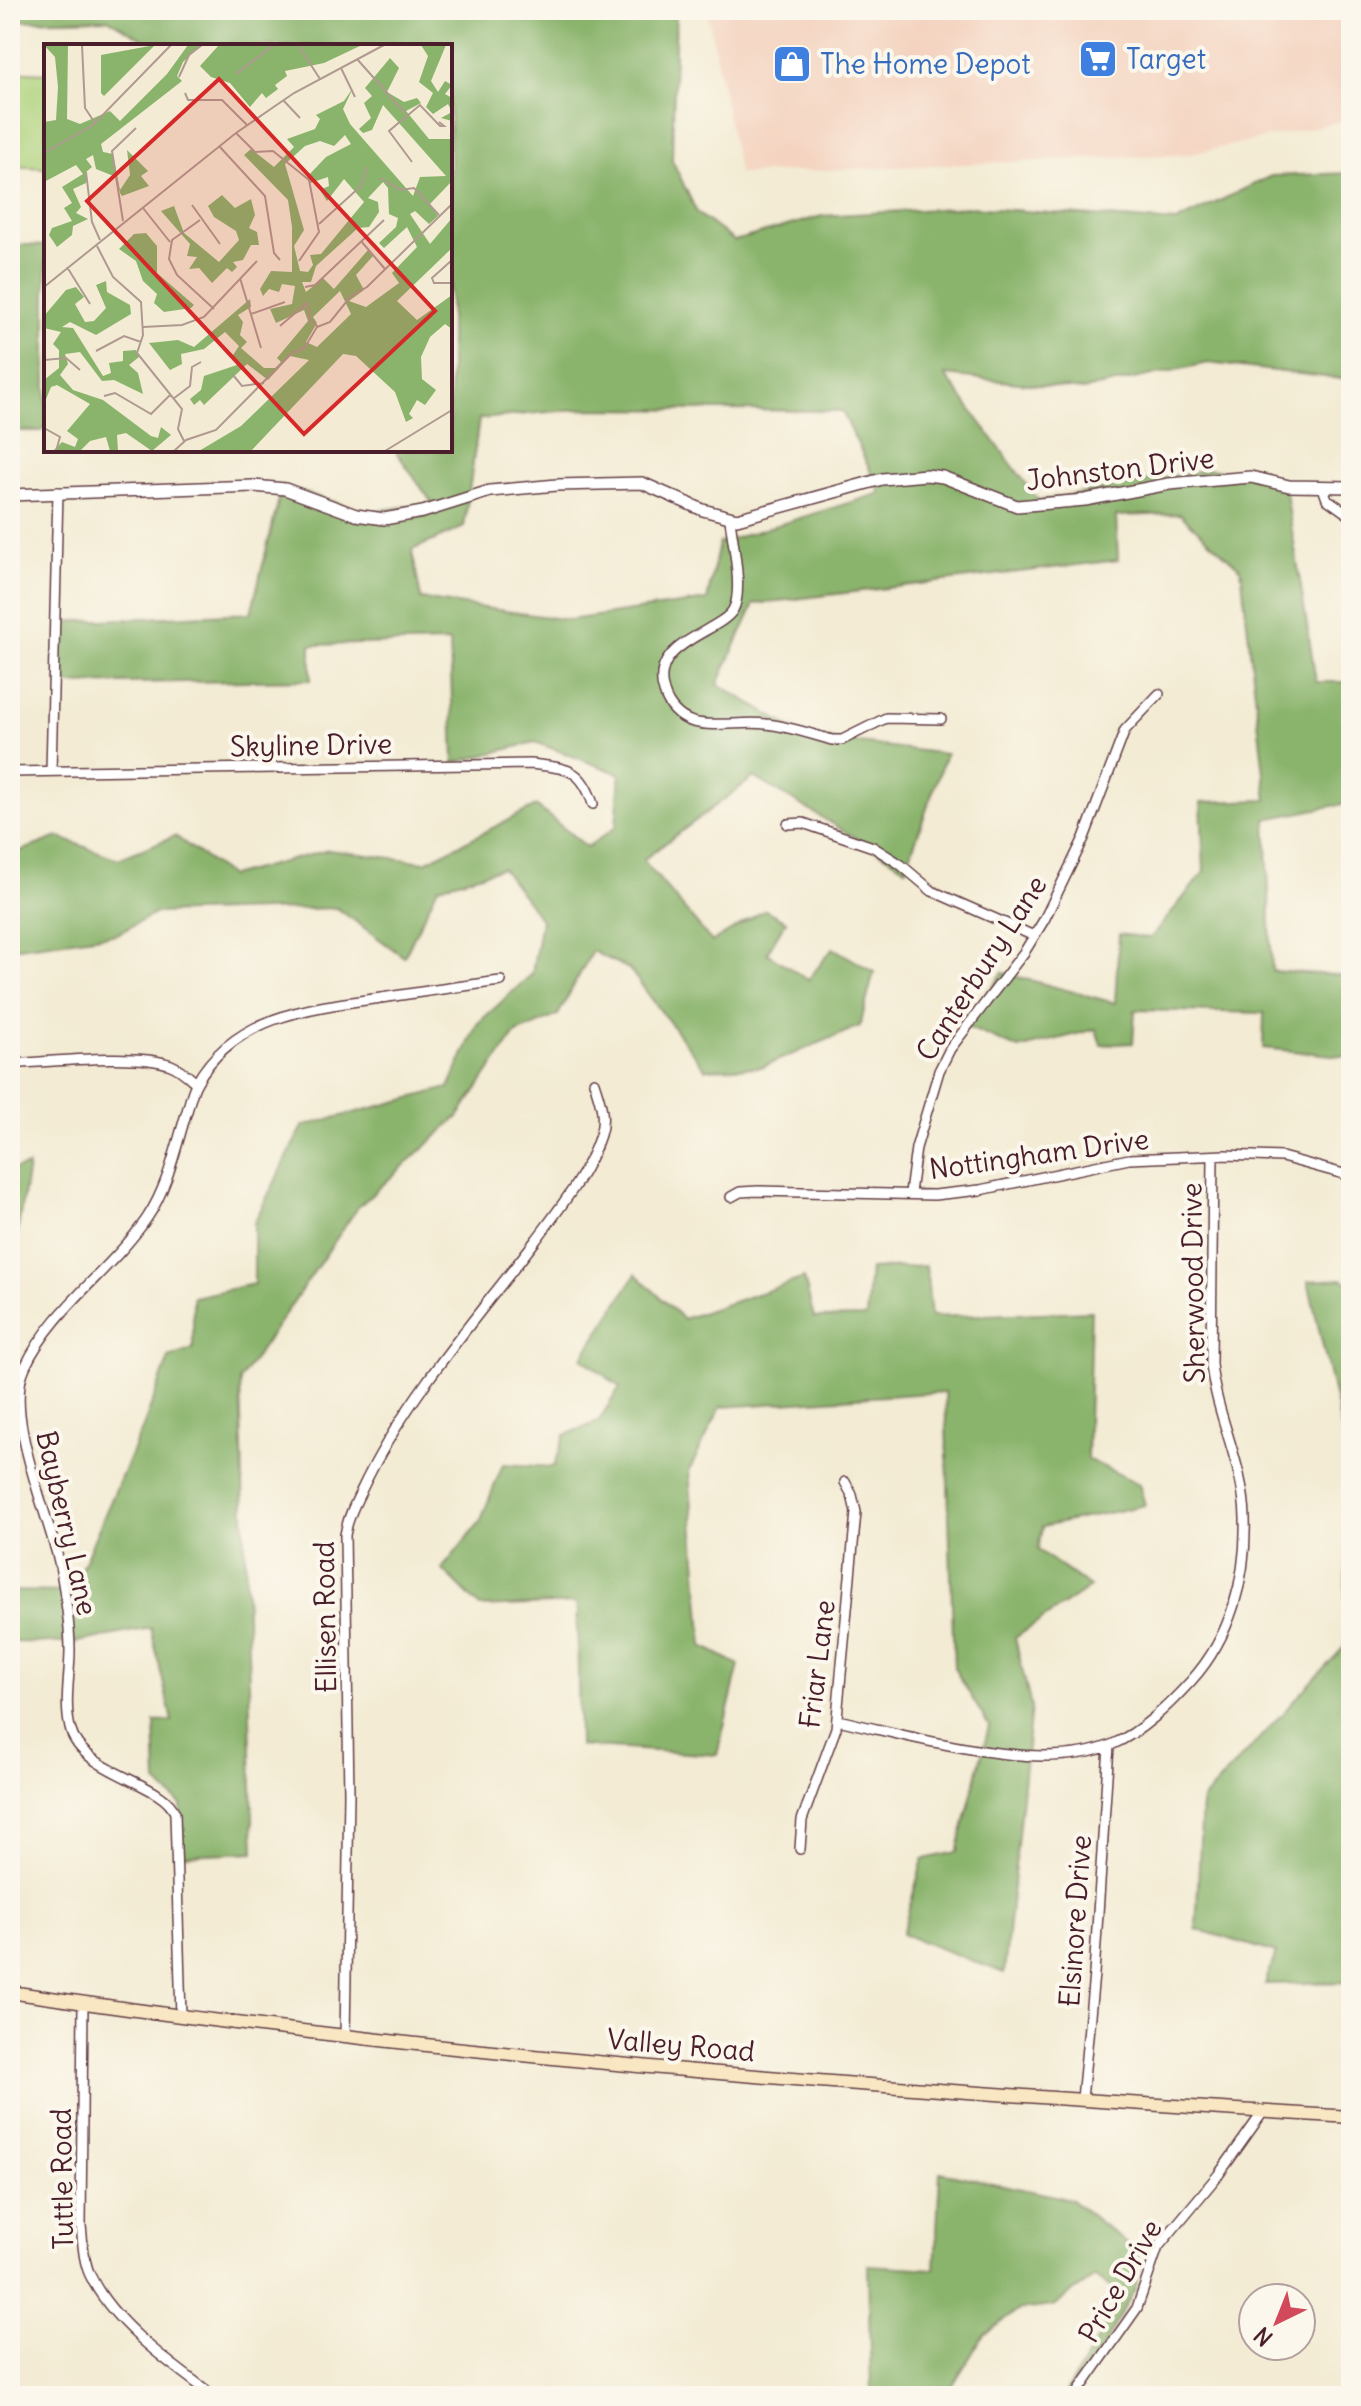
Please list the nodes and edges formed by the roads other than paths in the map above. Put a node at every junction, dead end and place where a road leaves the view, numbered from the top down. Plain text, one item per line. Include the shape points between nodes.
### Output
1 (1351, 487) edge
2 (1323, 488) junction
3 (58, 492) junction
4 (10, 495) edge
5 (1351, 516) edge
6 (730, 519) junction
7 (1159, 694) dead end
8 (941, 719) dead end
9 (51, 771) junction
10 (10, 772) edge
11 (593, 804) dead end
12 (788, 824) dead end
13 (1034, 936) junction
14 (501, 981) dead end
15 (10, 1064) edge
16 (594, 1082) dead end
17 (196, 1083) junction
18 (1213, 1156) junction
19 (1351, 1176) edge
20 (910, 1193) junction
21 (731, 1197) dead end
22 (845, 1482) dead end
23 (837, 1720) junction
24 (1109, 1746) junction
25 (800, 1849) dead end
26 (10, 1992) edge
27 (83, 2003) junction
28 (181, 2017) junction
29 (345, 2037) junction
30 (1082, 2099) junction
31 (1263, 2112) junction
32 (1351, 2117) edge
33 (214, 2396) edge
34 (1075, 2396) edge

1 - 2 street, Johnston Drive
2 - 5 street via 1327,499
2 - 6 street, Johnston Drive via 1251,477 1017,506 943,477 906,476
3 - 4 street
3 - 6 street via 254,486 285,489 356,515 384,519 490,491 642,483
3 - 9 street
6 - 8 street via 738,600 732,613 675,651 662,677 669,705 693,722 767,724 832,740 886,718
7 - 13 street, Canterbury Lane via 1125,730 1084,838
9 - 10 street, Skyline Drive
9 - 11 street, Skyline Drive via 531,764 578,775
12 - 13 street via 803,823 873,847 932,891
13 - 20 street, Canterbury Lane via 971,1018 939,1071 916,1148
14 - 17 street, Bayberry Lane via 279,1016 238,1037
15 - 17 street via 156,1061 180,1069
16 - 29 street, Ellisen Road via 603,1110 590,1156 551,1219 382,1449 347,1521
17 - 28 street, Bayberry Lane via 148,1216 38,1343 18,1391 24,1442 60,1566 69,1632 71,1730 83,1750 166,1800 175,1813
18 - 19 street, Nottingham Drive via 1282,1157
18 - 20 street, Nottingham Drive via 1129,1159 980,1190
18 - 24 street, Sherwood Drive via 1211,1364 1246,1514 1239,1584 1227,1627 1204,1666 1159,1712
20 - 21 street, Nottingham Drive via 758,1191
22 - 23 street, Friar Lane via 856,1512
23 - 24 street, Sherwood Drive via 999,1754 1039,1757
23 - 25 street, Friar Lane via 802,1820
24 - 30 street, Elsinore Drive
26 - 27 main road, Valley Road
27 - 28 main road, Valley Road
27 - 33 street, Tuttle Road via 85,2261 118,2315
28 - 29 main road, Valley Road
29 - 30 main road, Valley Road via 651,2067
30 - 31 main road, Valley Road
31 - 32 main road, Valley Road
31 - 34 street, Price Drive via 1158,2247 1137,2308

